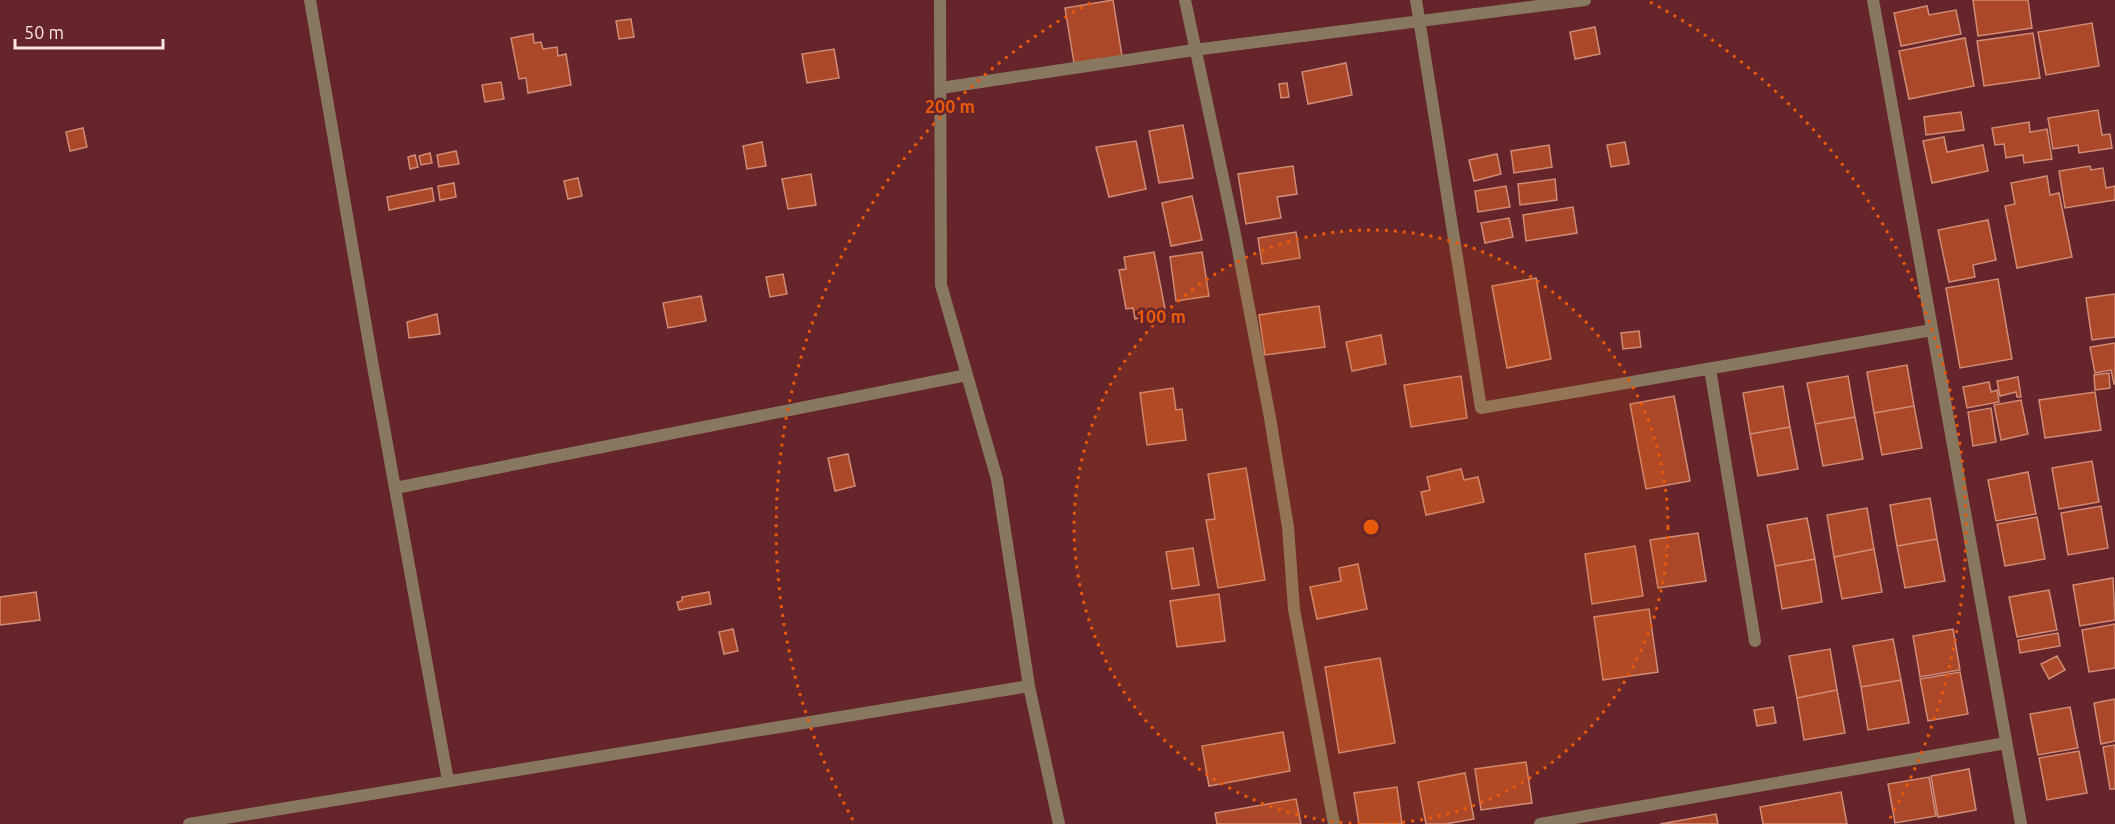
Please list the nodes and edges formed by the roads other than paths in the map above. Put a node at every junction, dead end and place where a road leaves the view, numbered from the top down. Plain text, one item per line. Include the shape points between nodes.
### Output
1 (310, 0) edge
2 (940, 0) edge
3 (1185, 0) edge
4 (1416, 0) edge
5 (1585, 0) edge
6 (1873, 0) edge
7 (1420, 21) junction
8 (1194, 50) junction
9 (941, 88) junction
10 (1932, 330) junction
11 (1710, 369) junction
12 (967, 375) junction
13 (395, 489) junction
14 (1755, 641) dead end
15 (1029, 686) junction
16 (2006, 743) junction
17 (448, 781) junction
18 (189, 824) edge
19 (1059, 824) edge
20 (1334, 824) edge
21 (1540, 824) edge
22 (2021, 824) edge

1 - 13 street
2 - 9 street
3 - 8 street
4 - 7 street
5 - 7 street
6 - 10 street
7 - 8 street
7 - 11 street via 1481,408
8 - 9 street
8 - 20 street via 1270,418 1288,526 1294,609
9 - 12 street via 941,285
10 - 11 street
10 - 16 street
11 - 14 street
12 - 13 street
12 - 15 street via 997,479
13 - 17 street
15 - 17 street
15 - 19 street
16 - 21 street
16 - 22 street
17 - 18 street

